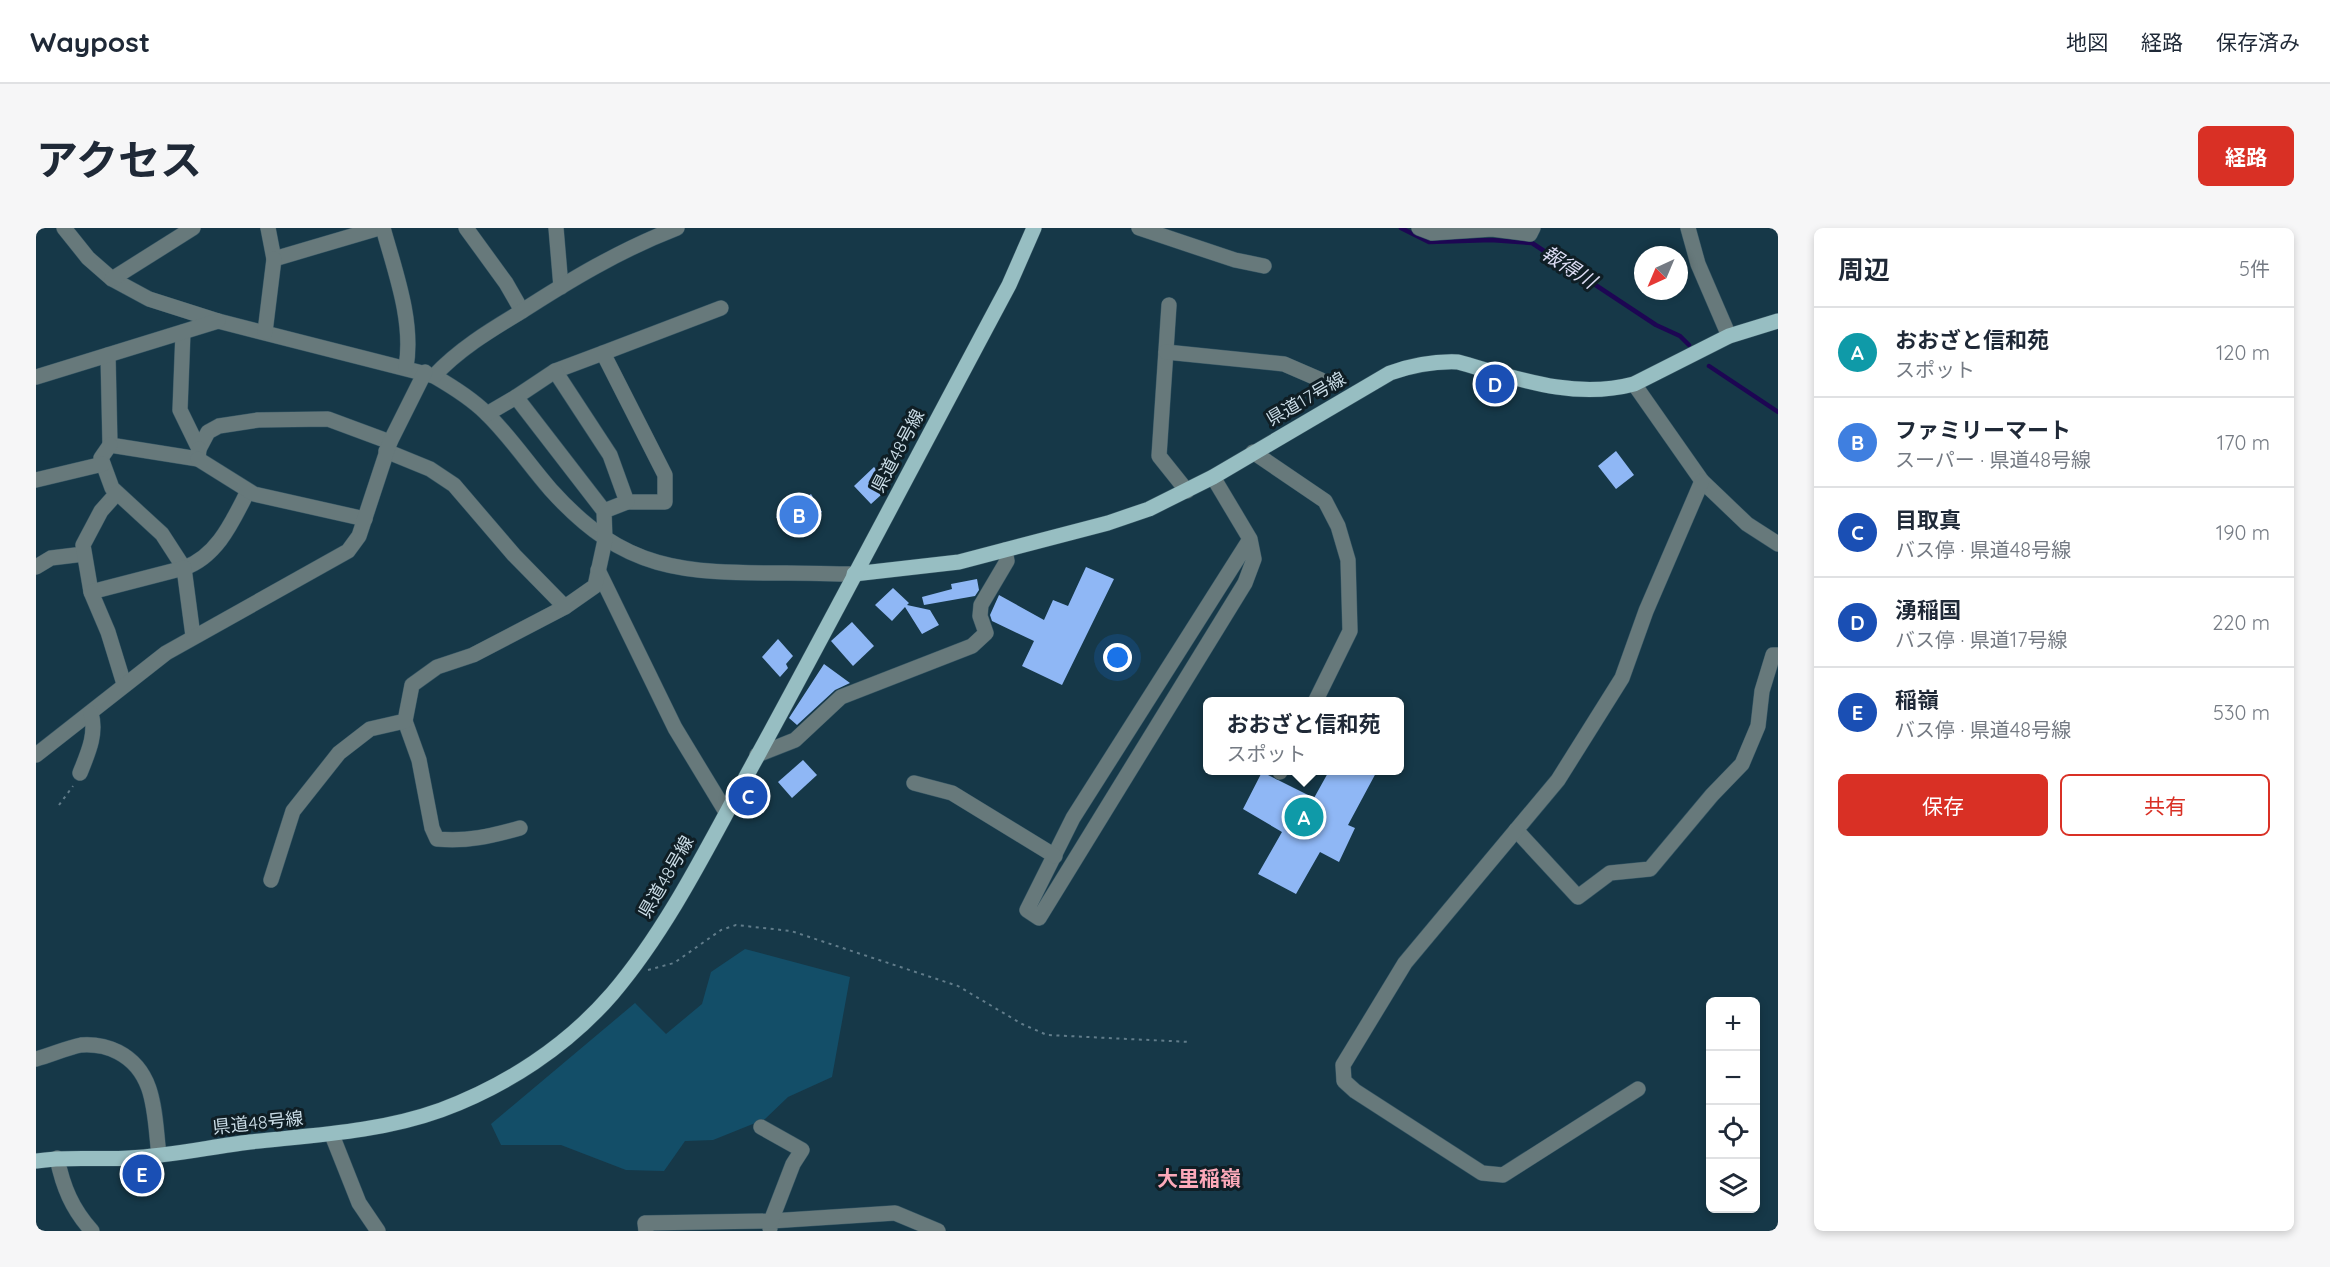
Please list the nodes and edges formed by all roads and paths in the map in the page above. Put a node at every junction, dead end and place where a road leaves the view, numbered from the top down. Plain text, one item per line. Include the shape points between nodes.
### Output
1 (64, 228) edge
2 (193, 228) edge
3 (268, 228) edge
4 (381, 228) edge
5 (466, 228) edge
6 (556, 228) edge
7 (677, 228) edge
8 (1034, 228) edge
9 (1140, 228) edge
10 (1419, 228) edge
11 (1533, 228) edge
12 (1688, 228) edge
13 (274, 259) junction
14 (1264, 266) dead end
15 (112, 279) junction
16 (561, 287) junction
17 (1169, 306) dead end
18 (721, 308) dead end
19 (522, 311) junction
20 (218, 321) junction
21 (1778, 321) edge
22 (183, 332) junction
23 (265, 332) junction
24 (1729, 336) junction
25 (1166, 352) junction
26 (603, 353) junction
27 (108, 355) junction
28 (406, 367) junction
29 (555, 371) junction
30 (430, 374) junction
31 (36, 377) edge
32 (1321, 380) dead end
33 (1634, 384) junction
34 (516, 397) junction
35 (487, 414) junction
36 (110, 445) junction
37 (388, 446) junction
38 (1252, 452) junction
39 (198, 454) junction
40 (103, 464) junction
41 (1213, 477) junction
42 (36, 480) edge
43 (1702, 481) junction
44 (248, 491) junction
45 (1187, 491) junction
46 (117, 493) junction
47 (627, 502) junction
48 (604, 511) junction
49 (365, 519) junction
50 (1250, 539) junction
51 (605, 540) junction
52 (1778, 544) edge
53 (1005, 550) junction
54 (84, 554) junction
55 (36, 567) edge
56 (184, 568) junction
57 (598, 570) junction
58 (854, 574) junction
59 (91, 592) junction
60 (565, 606) junction
61 (193, 636) junction
62 (1778, 655) edge
63 (124, 684) junction
64 (1317, 697) edge
65 (91, 713) junction
66 (405, 721) junction
67 (36, 755) edge
68 (757, 755) junction
69 (80, 773) joint
70 (914, 783) dead end
71 (59, 805) dead end
72 (726, 812) junction
73 (520, 828) dead end
74 (1516, 830) junction
75 (1055, 856) junction
76 (271, 880) dead end
77 (627, 974) junction
78 (1190, 1042) dead end
79 (36, 1059) edge
80 (1638, 1089) dead end
81 (761, 1126) dead end
82 (332, 1135) junction
83 (159, 1155) junction
84 (57, 1158) junction
85 (36, 1161) edge
86 (770, 1226) edge
87 (92, 1231) edge
88 (378, 1231) edge
89 (646, 1231) edge
90 (938, 1231) edge

1 - 15 street via 88,258
2 - 15 street
3 - 13 street
4 - 13 street
4 - 28 street via 405,318 409,350
5 - 19 street
6 - 16 street
7 - 16 street via 617,253
8 - 58 main road, 県道48号線 via 1009,285
9 - 14 street
10 - 11 street via 1432,233 1492,229 1530,234
12 - 24 street via 1698,264
13 - 23 street
15 - 20 street via 149,299
16 - 19 street
17 - 25 street
18 - 26 street
19 - 30 street
20 - 22 street
20 - 23 street
21 - 24 main road, 県道17号線
22 - 27 street
22 - 39 street via 180,410
23 - 28 street
24 - 33 main road, 県道17号線
25 - 32 street via 1284,364
25 - 45 street via 1159,456
26 - 29 street
26 - 47 street via 665,475 665,502
27 - 31 street
27 - 36 street
28 - 30 street
29 - 34 street
29 - 47 street via 610,455
30 - 35 street via 463,393
30 - 37 street
33 - 38 main road, 県道17号線 via 1585,391 1550,387 1458,362 1425,363 1390,373
33 - 43 street
34 - 35 street
34 - 48 street
35 - 51 street via 581,522
36 - 39 street
36 - 40 street via 101,458
37 - 39 street via 328,420 293,419 219,426 208,432
37 - 49 street
37 - 60 street via 454,485 514,555
38 - 41 main road, 県道17号線
38 - 64 street via 1325,501 1338,526 1348,560 1350,631
39 - 44 street
40 - 42 street
40 - 46 street
41 - 45 main road, 県道17号線
41 - 50 street
43 - 52 street via 1746,524
43 - 74 street via 1622,678 1558,780
44 - 49 street
44 - 56 street via 229,529
45 - 53 main road, 県道17号線 via 1108,523
46 - 54 street via 101,511 83,545
46 - 56 street via 162,534
47 - 48 street
48 - 51 street
49 - 61 street via 348,550
50 - 75 street via 1073,818
50 - 75 street via 1254,559 1240,594 1039,918 1027,910
51 - 57 street
51 - 58 street via 656,563 697,572
53 - 58 main road, 県道17号線 via 959,562
53 - 68 street via 1007,561 981,605 986,633 980,640 841,697 795,740
54 - 55 street via 51,558
54 - 59 street
56 - 59 street
56 - 61 street
57 - 60 street via 595,586
57 - 72 street via 675,728
58 - 68 main road, 県道48号線
59 - 63 street
60 - 66 street via 473,655 437,667 420,679 412,685
61 - 63 street
62 - 74 street via 1773,655 1762,691 1758,726 1742,764 1650,869 1610,873 1578,897
63 - 65 street
65 - 67 street
65 - 69 street via 92,740
66 - 73 street via 420,760 437,839 484,838
66 - 76 street via 370,729 339,753 293,811
68 - 72 main road, 県道48号線
69 - 71 path
70 - 75 street via 952,793
72 - 77 main road, 県道48号線 via 659,928
74 - 80 street via 1405,963 1343,1065 1344,1081 1482,1173 1503,1174
77 - 78 path via 674,963 721,930 736,925 791,931 958,986 1047,1035
77 - 82 main road, 県道48号線 via 591,1016 560,1044 503,1081 418,1118
79 - 83 street via 92,1045 114,1050 134,1062 152,1094
81 - 86 street via 802,1150
82 - 83 main road, 県道48号線
82 - 88 street via 359,1203
83 - 84 main road, 県道48号線
84 - 85 main road, 県道48号線
84 - 87 street via 66,1193
86 - 89 street via 645,1223
86 - 90 street via 895,1213

